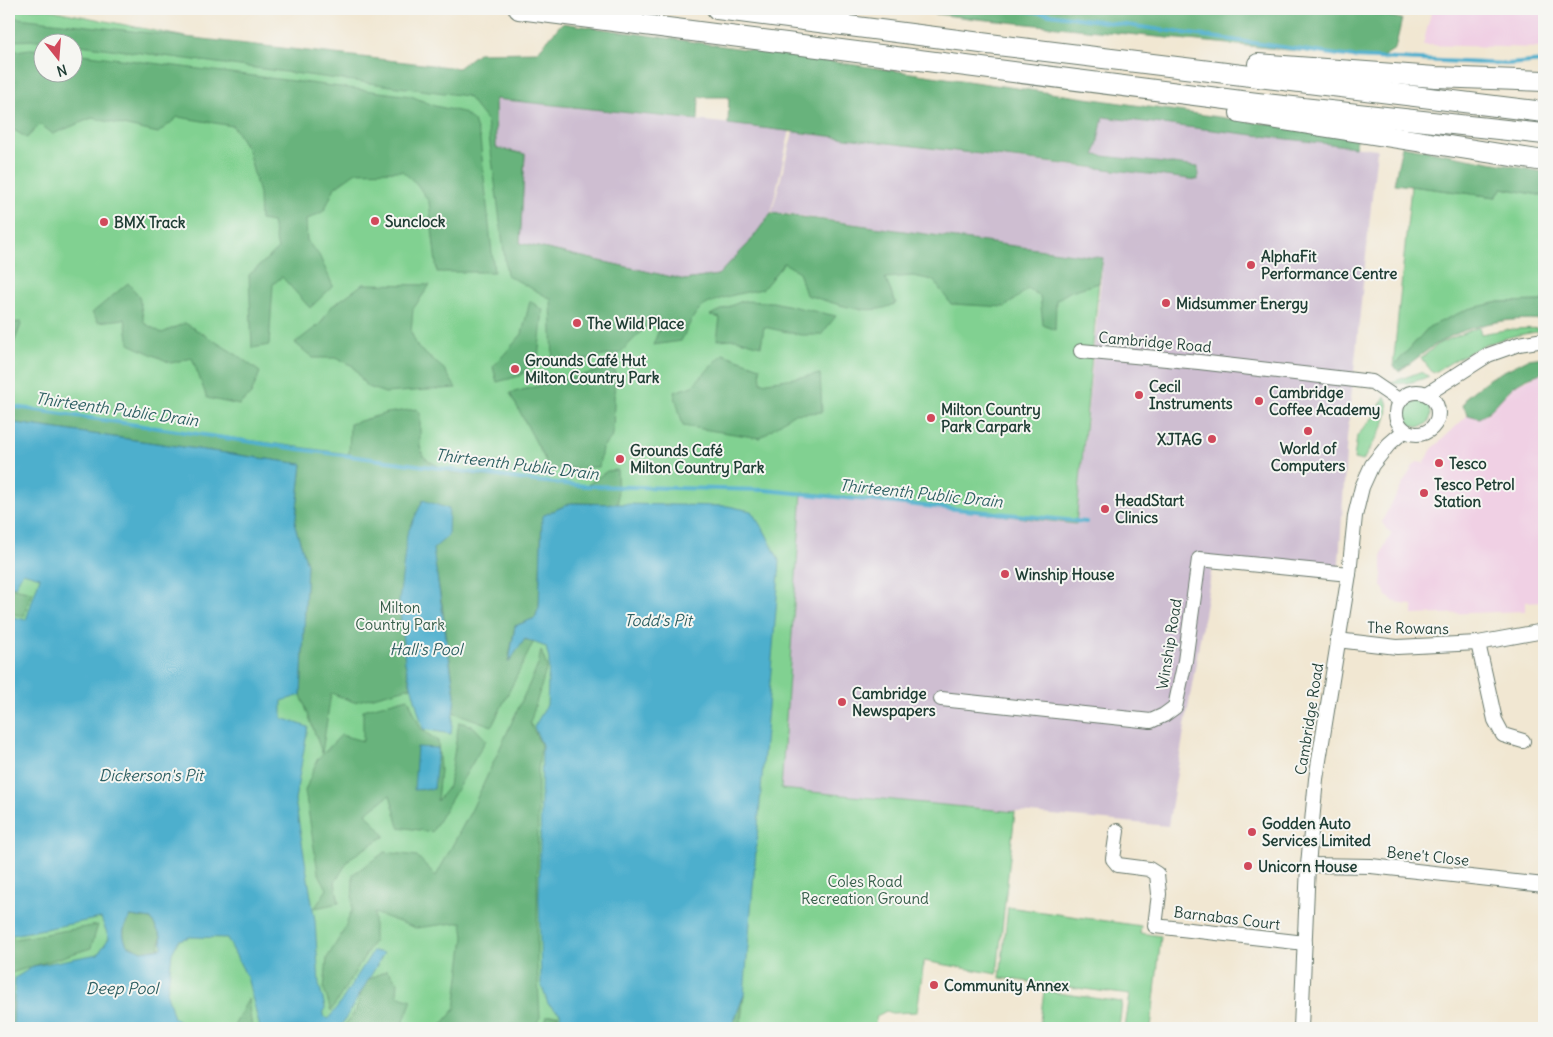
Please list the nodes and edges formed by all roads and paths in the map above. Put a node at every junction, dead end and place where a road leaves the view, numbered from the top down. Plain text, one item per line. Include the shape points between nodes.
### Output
1 (519, 9) edge
2 (717, 9) edge
3 (1210, 70) junction
4 (1544, 81) edge
5 (1130, 85) junction
6 (1544, 112) edge
7 (1544, 134) edge
8 (1544, 161) edge
9 (1544, 340) edge
10 (1081, 352) dead end
11 (1427, 394) junction
12 (1400, 401) junction
13 (1404, 431) junction
14 (1349, 574) junction
15 (1544, 631) edge
16 (1337, 640) junction
17 (1478, 643) junction
18 (941, 699) dead end
19 (1523, 742) dead end
20 (1117, 831) dead end
21 (1308, 865) junction
22 (1544, 885) edge
23 (1306, 943) junction
24 (1300, 1028) edge

1 - 5 highway
2 - 3 highway
3 - 4 highway via 1260,63 1435,77
3 - 6 highway
5 - 7 highway via 1258,103
5 - 8 highway via 1168,101
9 - 11 street via 1488,354
10 - 12 street, Cambridge Road via 1372,382
11 - 12 street via 1412,392
11 - 13 street via 1439,409 1434,428 1419,435
12 - 13 street via 1396,417
13 - 14 street, Cambridge Road via 1372,465 1362,487 1355,516
14 - 16 street, Cambridge Road
14 - 18 street, Winship Road via 1199,559 1175,707 1151,721
15 - 17 street, The Rowans
16 - 17 street, The Rowans via 1397,647
16 - 21 street, Cambridge Road via 1316,780
17 - 19 street via 1495,720 1503,735
20 - 23 street, Barnabas Court via 1113,859 1118,865 1149,869 1157,874 1159,894 1155,926
21 - 22 street, Bene't Close via 1371,866
21 - 23 street, Cambridge Road
23 - 24 street, Cambridge Road

